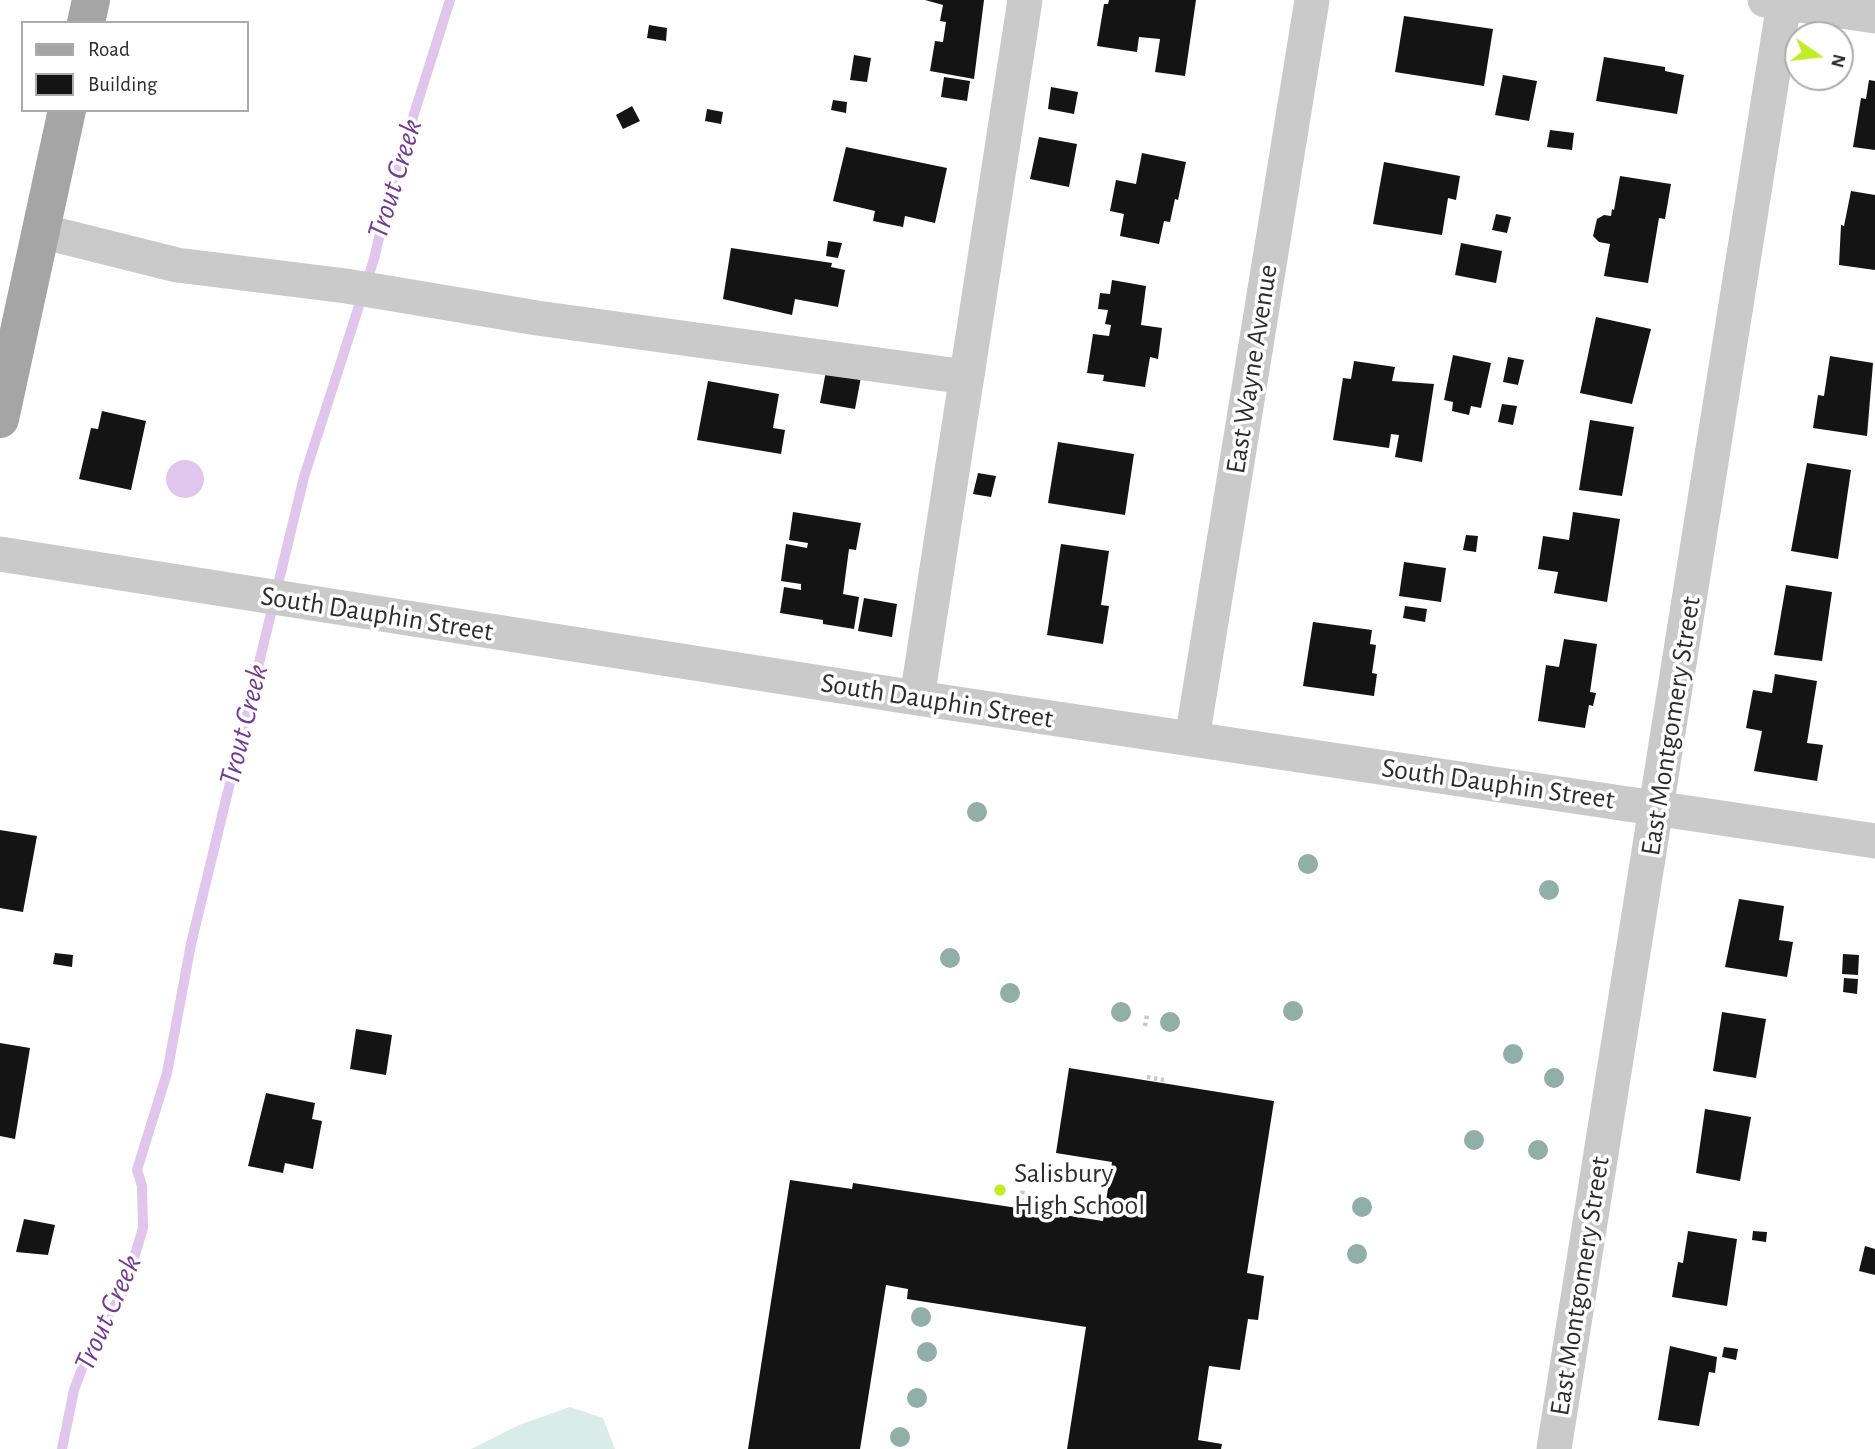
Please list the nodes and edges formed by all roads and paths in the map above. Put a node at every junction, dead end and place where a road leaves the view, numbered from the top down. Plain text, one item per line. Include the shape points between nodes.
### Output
1 (91, 0) edge
2 (1025, 0) edge
3 (1312, 0) edge
4 (1774, 1) edge
5 (1875, 16) edge
6 (86, 21) edge
7 (67, 112) edge
8 (41, 231) junction
9 (967, 377) junction
10 (0, 419) edge
11 (0, 554) edge
12 (917, 698) junction
13 (1192, 739) junction
14 (1658, 808) junction
15 (1875, 841) edge
16 (1147, 1016) dead end
17 (1145, 1026) dead end
18 (1147, 1077) dead end
19 (1164, 1080) dead end
20 (1023, 1188) dead end
21 (1020, 1208) dead end
22 (1554, 1449) edge

1 - 6 main road
2 - 9 street
3 - 13 street, East Wayne Avenue
4 - 5 street
4 - 14 street, East Montgomery Street
7 - 8 main road
8 - 9 street via 177,265
8 - 10 main road
9 - 12 street
11 - 12 street, South Dauphin Street
12 - 13 street, South Dauphin Street
13 - 14 street, South Dauphin Street
14 - 15 street, South Dauphin Street
14 - 22 street, East Montgomery Street
16 - 17 path
18 - 19 path
20 - 21 path

